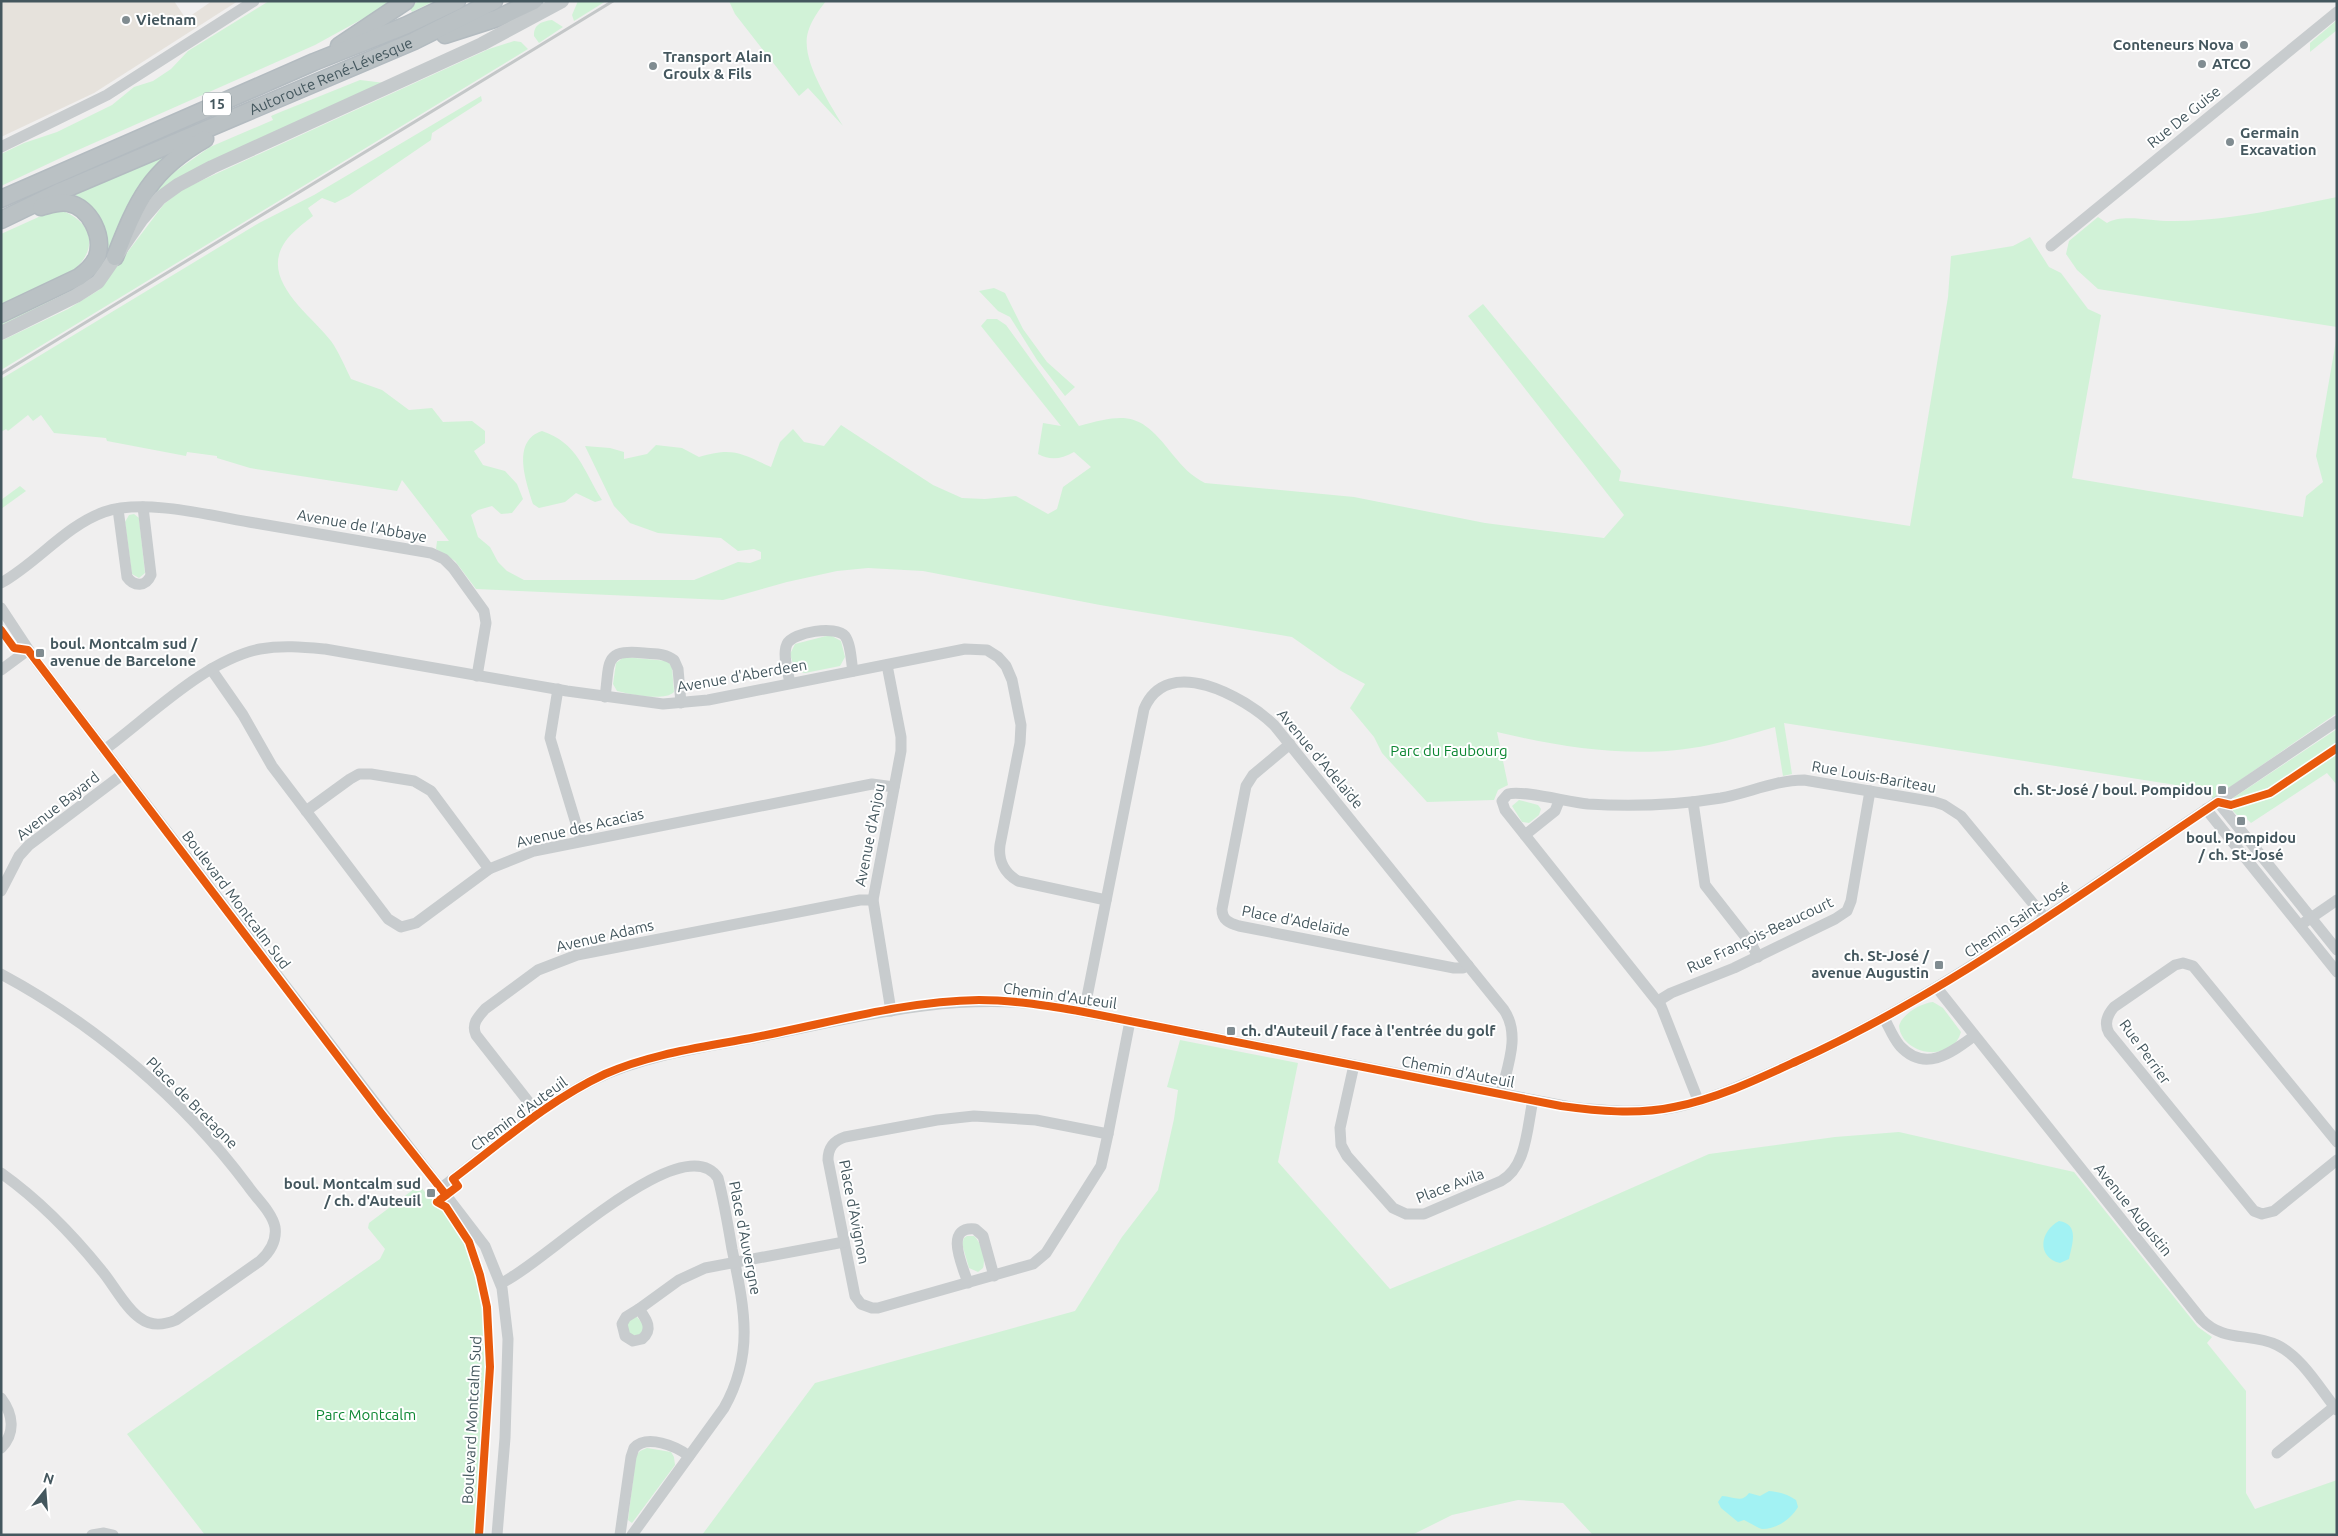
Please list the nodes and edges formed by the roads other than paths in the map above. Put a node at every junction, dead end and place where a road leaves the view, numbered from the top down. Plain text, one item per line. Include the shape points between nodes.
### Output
1 (254, 1) edge
2 (406, 1) edge
3 (457, 1) edge
4 (494, 1) edge
5 (534, 1) edge
6 (562, 1) edge
7 (2337, 12) edge
8 (388, 52) junction
9 (314, 62) junction
10 (256, 110) junction
11 (1, 147) edge
12 (1, 199) edge
13 (8, 216) edge
14 (2051, 246) dead end
15 (115, 257) junction
16 (1, 314) edge
17 (1, 333) edge
18 (143, 507) junction
19 (118, 509) junction
20 (1, 583) edge
21 (1, 608) edge
22 (28, 650) junction
23 (887, 665) junction
24 (211, 669) junction
25 (1, 670) edge
26 (853, 671) junction
27 (476, 676) junction
28 (790, 683) junction
29 (558, 689) junction
30 (605, 697) junction
31 (681, 704) junction
32 (2337, 721) edge
33 (1290, 744) junction
34 (104, 750) junction
35 (123, 774) junction
36 (894, 788) junction
37 (1870, 791) junction
38 (1559, 801) junction
39 (1693, 802) junction
40 (2218, 802) junction
41 (2206, 809) junction
42 (306, 811) junction
43 (1525, 835) junction
44 (581, 840) junction
45 (489, 869) junction
46 (1, 891) edge
47 (873, 900) junction
48 (1106, 900) junction
49 (2337, 900) edge
50 (2310, 917) junction
51 (2046, 918) junction
52 (2299, 926) junction
53 (2337, 950) edge
54 (1758, 957) junction
55 (1468, 965) junction
56 (2337, 972) edge
57 (1, 974) edge
58 (1937, 988) junction
59 (1658, 1001) junction
60 (891, 1010) junction
61 (1084, 1012) junction
62 (1884, 1018) junction
63 (1130, 1021) junction
64 (1974, 1036) junction
65 (1354, 1065) junction
66 (1502, 1094) junction
67 (1532, 1100) junction
68 (1698, 1100) junction
69 (538, 1114) junction
70 (1108, 1134) junction
71 (2337, 1142) edge
72 (2337, 1160) edge
73 (1, 1173) edge
74 (441, 1188) junction
75 (844, 1242) junction
76 (735, 1262) junction
77 (994, 1276) junction
78 (501, 1283) junction
79 (968, 1283) junction
80 (639, 1309) dead end
81 (1, 1398) edge
82 (2335, 1409) edge
83 (1, 1448) edge
84 (2276, 1453) dead end
85 (689, 1456) junction
86 (92, 1535) edge
87 (113, 1535) edge
88 (497, 1535) edge
89 (620, 1535) edge
90 (632, 1535) edge

1 - 11 street via 108,95
2 - 9 highway
3 - 9 highway, Autoroute René-Lévesque / 15 via 384,35
4 - 8 highway, Autoroute René-Lévesque / 15
5 - 8 highway via 487,22
6 - 15 main road via 487,42 170,189
7 - 14 street, Rue De Guise
8 - 10 highway, Autoroute René-Lévesque / 15
9 - 12 highway, Autoroute René-Lévesque / 15
10 - 13 highway, Autoroute René-Lévesque / 15
10 - 15 highway via 188,149 160,173 136,206
13 - 16 highway via 55,204 70,204 90,218 98,235 99,247 93,264 79,277
15 - 17 main road via 104,275 88,289
18 - 19 street, Avenue de l'Abbaye
18 - 19 street via 151,575 139,585 132,583 126,574
18 - 27 street, Avenue de l'Abbaye via 438,555 453,568 484,612 486,623
19 - 20 street, Avenue de l'Abbaye via 87,520
21 - 22 street, Boulevard Montcalm Sud
22 - 25 street
22 - 34 street, Boulevard Montcalm Sud
23 - 26 street, Avenue d'Aberdeen
23 - 36 street, Avenue d'Anjou via 901,737
23 - 48 street, Avenue d'Aberdeen via 975,648 987,650 1002,661 1012,680 1022,731 1000,845 1002,864 1018,881
24 - 27 street, Avenue d'Aberdeen via 250,651 296,646
24 - 34 street, Avenue d'Aberdeen
24 - 42 street, Avenue des Acacias via 243,714 272,766
26 - 28 street, Avenue d'Aberdeen
26 - 28 street via 846,638 827,630 796,637 788,643 785,655
27 - 29 street, Avenue d'Aberdeen
28 - 31 street, Avenue d'Aberdeen
29 - 30 street, Avenue d'Aberdeen
29 - 44 street via 550,738
30 - 31 street, Avenue d'Aberdeen
30 - 31 street via 614,656 622,652 654,654 670,657 676,663
32 - 40 street, Chemin Saint-José
33 - 48 street, Avenue d'Adelaïde via 1257,710 1233,696 1185,682 1159,689 1147,703 1142,717
33 - 55 street, Avenue d'Adelaïde
33 - 55 street, Place d'Adelaïde via 1246,786 1223,917 1233,924 1249,928 1454,968
34 - 35 street, Boulevard Montcalm Sud
35 - 46 street, Avenue Bayard via 29,845 19,856
35 - 74 street, Boulevard Montcalm Sud
36 - 44 street, Avenue des Acacias via 872,784
36 - 47 street, Avenue d'Anjou
37 - 39 street, Rue Louis-Bariteau via 1795,780
37 - 51 street, Rue Louis-Bariteau via 1935,802 1961,816
37 - 54 street, Rue François-Beaucourt via 1852,901 1847,910
38 - 39 street, Rue Louis-Bariteau via 1628,806
38 - 43 street via 1555,811
38 - 43 street, Rue Louis-Bariteau via 1513,793 1504,797 1505,810
39 - 54 street via 1706,885
40 - 41 street, Chemin Saint-José
40 - 50 street
41 - 51 street, Chemin Saint-José
41 - 52 street
42 - 45 street via 359,774 414,781 431,791
42 - 45 street, Avenue des Acacias via 388,919 399,927 416,924
43 - 59 street, Rue Louis-Bariteau
44 - 45 street, Avenue des Acacias via 534,851
47 - 60 street, Avenue d'Anjou
47 - 69 street, Avenue Adams via 577,955 538,970 485,1009 474,1026 476,1035
48 - 61 street, Avenue d'Adelaïde
49 - 50 street
50 - 52 street
50 - 53 street
51 - 58 street, Chemin Saint-José
52 - 56 street
54 - 59 street, Rue François-Beaucourt
55 - 66 street, Avenue d'Adelaïde via 1512,1023 1512,1043
57 - 73 street, Place de Bretagne via 88,1029 165,1094 242,1177 272,1220 274,1239 270,1251 260,1260 176,1320 152,1324 134,1313 67,1231
58 - 62 street, Chemin Saint-José
58 - 64 street, Avenue Augustin
59 - 68 street, Rue Louis-Bariteau
60 - 61 street, Chemin d'Auteuil via 982,1000
60 - 69 street, Chemin d'Auteuil via 651,1058 595,1079
61 - 63 street, Chemin d'Auteuil
62 - 64 street via 1899,1044 1922,1058 1940,1058
62 - 68 street, Chemin Saint-José via 1789,1065
63 - 65 street, Chemin d'Auteuil
63 - 70 street, Place d'Avignon
64 - 82 street, Avenue Augustin via 2206,1324 2224,1334 2283,1348
65 - 66 street, Chemin d'Auteuil
65 - 67 street, Place Avila via 1340,1128 1341,1145 1392,1208 1406,1214 1424,1214 1512,1174 1521,1158
66 - 67 street, Chemin d'Auteuil
67 - 68 street, Chemin d'Auteuil via 1581,1108 1634,1111 1665,1109
69 - 74 street, Chemin d'Auteuil
70 - 75 street, Place d'Avignon via 1036,1120 974,1116 839,1139 830,1148 828,1160
70 - 77 street, Place d'Avignon via 1101,1166 1046,1253 1033,1264
71 - 72 street, Rue Perrier via 2193,966 2175,965 2114,1007 2108,1015 2109,1033 2254,1211 2266,1214 2274,1211
74 - 78 street, Boulevard Montcalm Sud via 485,1246
75 - 76 street
75 - 79 street, Place d'Avignon via 855,1296 867,1307 878,1308
76 - 78 street, Place d'Auvergne via 718,1178 711,1169 696,1165 661,1175 625,1193 521,1272
76 - 80 street via 687,1275
76 - 85 street, Place d'Auvergne via 744,1316 743,1359 729,1398
77 - 79 street, Place d'Avignon
77 - 79 street via 983,1236 975,1230 965,1230 958,1236 957,1245
78 - 88 street, Boulevard Montcalm Sud via 508,1366
81 - 83 street via 10,1413 12,1425 9,1438
82 - 84 street, Avenue Augustin
85 - 89 street via 664,1444 645,1442 634,1448 630,1457
85 - 90 street, Place d'Auvergne
86 - 87 street

